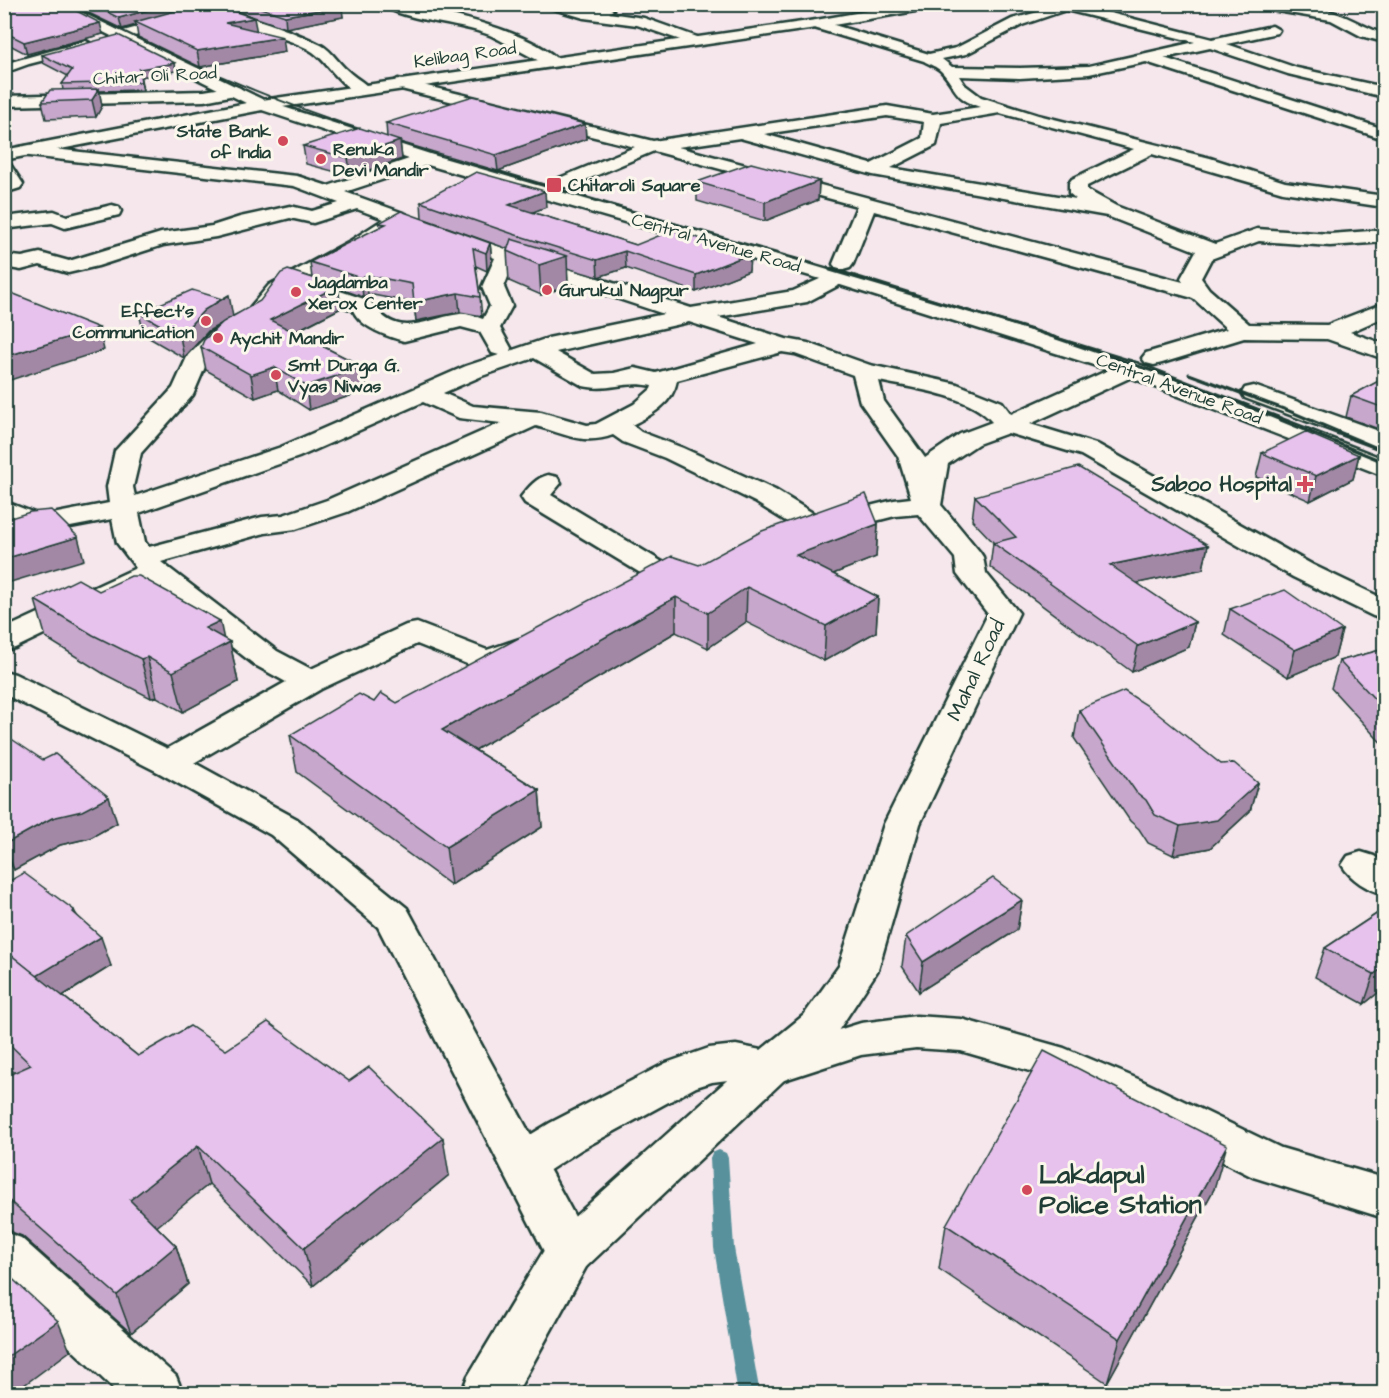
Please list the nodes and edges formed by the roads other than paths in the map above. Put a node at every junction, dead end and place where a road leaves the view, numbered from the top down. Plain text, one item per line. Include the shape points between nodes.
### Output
1 (53, 4) edge
2 (87, 4) edge
3 (241, 4) edge
4 (387, 4) edge
5 (543, 4) edge
6 (933, 4) edge
7 (1055, 4) edge
8 (1258, 4) edge
9 (1060, 5) edge
10 (625, 6) dead end
11 (206, 8) edge
12 (838, 9) dead end
13 (1351, 9) dead end
14 (584, 14) junction
15 (1335, 17) junction
16 (854, 18) junction
17 (816, 24) junction
18 (1272, 30) dead end
19 (137, 31) junction
20 (117, 37) junction
21 (1384, 38) edge
22 (695, 41) junction
23 (1212, 43) junction
24 (13, 50) edge
25 (1148, 57) junction
26 (929, 58) junction
27 (24, 61) junction
28 (553, 62) junction
29 (4, 69) edge
30 (948, 70) junction
31 (51, 73) edge
32 (74, 83) edge
33 (398, 84) junction
34 (362, 89) junction
35 (235, 91) junction
36 (1384, 92) edge
37 (96, 99) junction
38 (294, 100) junction
39 (4, 101) edge
40 (262, 105) junction
41 (1002, 108) junction
42 (933, 119) junction
43 (741, 133) junction
44 (1384, 134) edge
45 (651, 146) junction
46 (1150, 148) junction
47 (27, 151) junction
48 (4, 155) edge
49 (427, 159) junction
50 (4, 168) edge
51 (873, 170) junction
52 (562, 183) junction
53 (4, 188) edge
54 (328, 192) junction
55 (1384, 201) edge
56 (358, 203) junction
57 (867, 205) junction
58 (112, 211) dead end
59 (1111, 211) junction
60 (4, 223) edge
61 (417, 224) junction
62 (1384, 236) edge
63 (1215, 251) junction
64 (507, 256) junction
65 (4, 261) edge
66 (840, 271) junction
67 (290, 282) junction
68 (1201, 293) junction
69 (1384, 309) edge
70 (690, 315) junction
71 (489, 328) junction
72 (1243, 331) junction
73 (1330, 332) junction
74 (548, 345) junction
75 (782, 345) junction
76 (1384, 352) edge
77 (507, 360) junction
78 (1142, 363) junction
79 (864, 371) junction
80 (664, 382) junction
81 (424, 393) junction
82 (533, 418) junction
83 (613, 424) junction
84 (1007, 425) junction
85 (1384, 442) edge
86 (1384, 468) edge
87 (548, 483) dead end
88 (927, 505) junction
89 (4, 509) edge
90 (124, 509) junction
91 (39, 525) junction
92 (821, 528) junction
93 (4, 537) edge
94 (783, 540) edge
95 (148, 564) junction
96 (619, 602) edge
97 (1384, 610) edge
98 (548, 635) edge
99 (4, 641) edge
100 (4, 681) edge
101 (310, 682) junction
102 (168, 763) junction
103 (769, 1068) junction
104 (523, 1163) junction
105 (1384, 1198) edge
106 (569, 1252) junction
107 (4, 1253) edge
108 (156, 1394) edge
109 (488, 1394) edge

1 - 20 street, Central Avenue Road
2 - 19 street
3 - 11 street
4 - 28 street via 480,26
5 - 14 street
6 - 16 street, Kelibag Road
7 - 9 street
8 - 15 street
9 - 23 street
9 - 26 street via 1059,10 1017,22 981,43
10 - 14 street
11 - 19 street
11 - 34 street via 318,49
12 - 16 street
13 - 15 street
14 - 22 street via 639,21
15 - 21 street
16 - 17 street, Kelibag Road
17 - 22 street, Kelibag Road
17 - 26 street
18 - 23 street
19 - 20 street
19 - 38 street
20 - 27 street
20 - 35 street, Central Avenue Road
22 - 28 street, Kelibag Road
23 - 25 street
23 - 36 street via 1293,71
24 - 27 street
25 - 30 street via 1089,70
25 - 44 street
26 - 30 street
27 - 29 street
27 - 31 street
28 - 33 street, Kelibag Road
30 - 41 street via 959,88 975,100
32 - 37 street
33 - 34 street, Kelibag Road
33 - 45 street
34 - 38 street, Kelibag Road
35 - 37 street, Chitar Oli Road via 204,96
35 - 40 street, Central Avenue Road
37 - 39 street, Chitar Oli Road
38 - 40 street, Kelibag Road
38 - 52 street via 447,151
40 - 47 street, Kelibag Road
40 - 49 street, Central Avenue Road
41 - 42 street
41 - 46 street
42 - 43 street via 887,111
42 - 51 street via 930,141
43 - 45 street
43 - 51 street
45 - 52 street
45 - 57 street
46 - 55 street via 1283,187
46 - 59 street via 1078,183 1078,193
47 - 48 street, Kelibag Road
47 - 54 street via 297,181
49 - 54 street
49 - 66 street, Central Avenue Road
50 - 53 street via 14,184
51 - 59 street
52 - 66 street
54 - 56 street
56 - 61 street
56 - 65 street via 313,217 290,212 216,231 161,239 68,267 40,259 21,264
57 - 66 street
57 - 68 street
58 - 60 street via 65,222 54,217
59 - 63 street
61 - 64 street
61 - 67 street
62 - 63 street via 1330,240 1257,235
63 - 68 street via 1203,255 1191,278
64 - 70 street
64 - 71 street via 493,288 501,306
66 - 70 street via 799,297
66 - 78 street, Central Avenue Road
67 - 71 street via 362,306 367,317 404,334 462,321
67 - 90 street via 276,289 255,316 218,338 196,360 184,390 128,451 120,487
68 - 72 street
69 - 73 street
70 - 74 street
70 - 75 street
71 - 77 street
72 - 73 street
72 - 78 street
73 - 76 street
74 - 77 street
74 - 80 street via 543,354 591,381 635,375
75 - 79 street
75 - 80 street via 676,372 666,376
77 - 81 street
78 - 84 street
78 - 85 street
78 - 86 street, Central Avenue Road
79 - 84 street via 948,389 993,407
79 - 88 street via 872,402 911,456
80 - 83 street via 663,392 643,409
81 - 82 street via 468,413
81 - 90 street via 290,453
82 - 83 street via 587,434
82 - 95 street via 337,506 286,523 262,525
83 - 92 street via 632,437 765,496
84 - 88 street via 969,439 936,461
84 - 97 street via 1089,450 1303,571
87 - 96 street via 535,497 682,581
88 - 92 street via 894,508
88 - 103 street, Mahal Road via 969,557 972,574 1004,613 902,824 858,970 819,1026
89 - 91 street
90 - 91 street
90 - 95 street via 131,543
91 - 93 street
92 - 94 street via 796,532
95 - 99 street
95 - 101 street via 266,658
98 - 101 street via 488,662 417,633
100 - 102 street
101 - 102 street
102 - 104 street via 284,827 393,918
103 - 104 street via 736,1062 709,1065 681,1075
103 - 105 street via 861,1039 916,1032 961,1035 1049,1060 1269,1163
103 - 106 street
104 - 106 street
106 - 109 street
107 - 108 street

